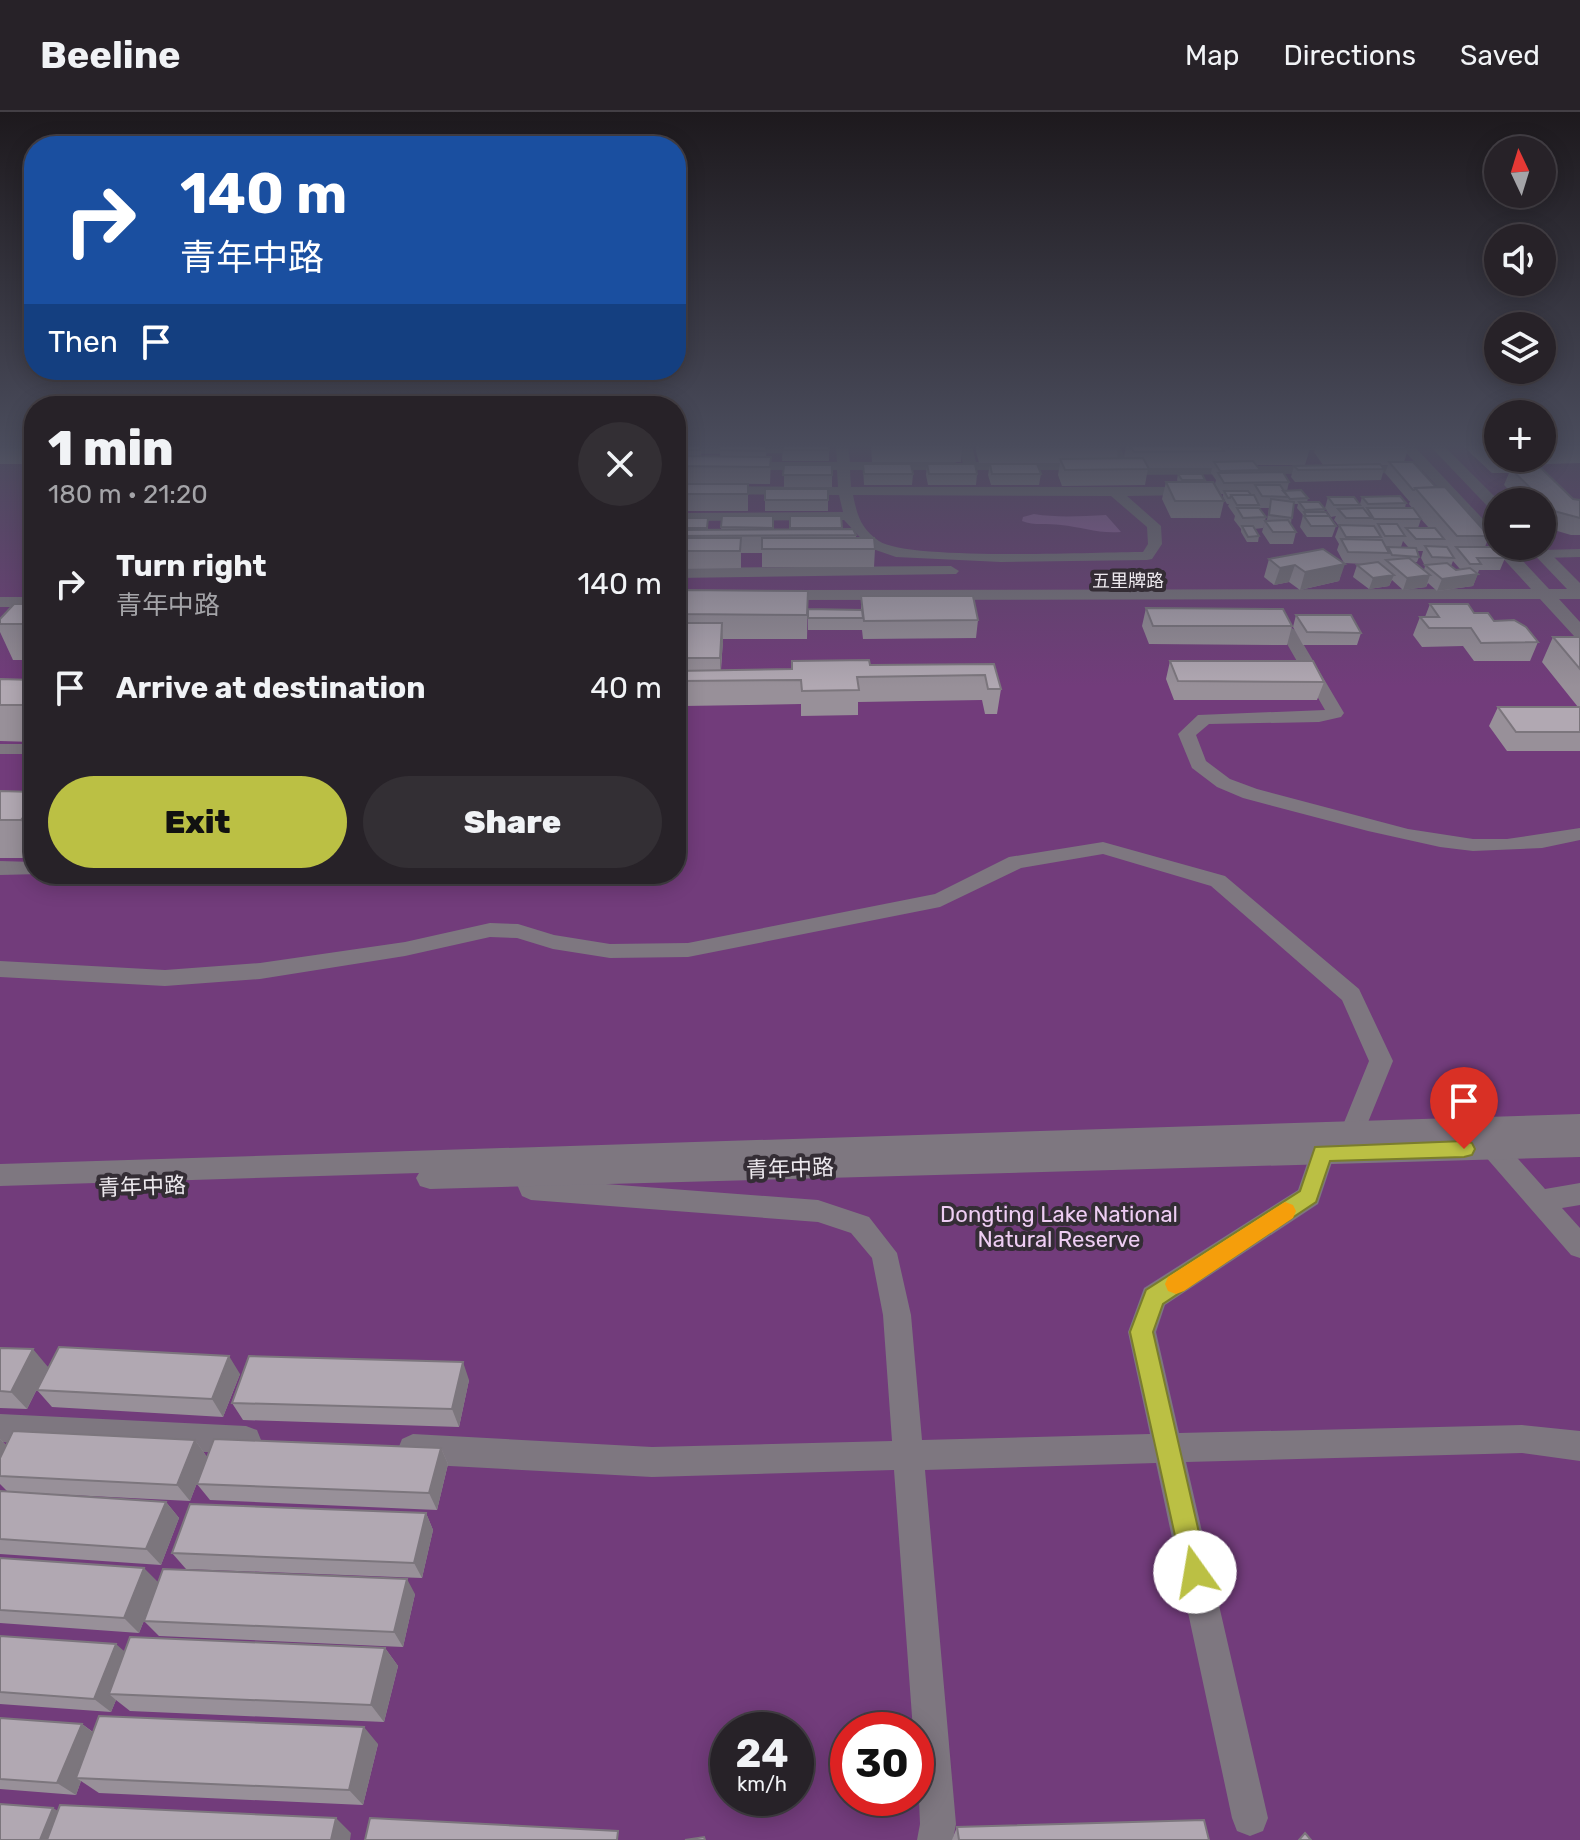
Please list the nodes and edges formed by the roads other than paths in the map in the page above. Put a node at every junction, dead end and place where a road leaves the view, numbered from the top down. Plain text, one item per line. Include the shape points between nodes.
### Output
1 (856, 527) edge
2 (1154, 527) edge
3 (843, 543) edge
4 (873, 543) junction
5 (1556, 551) edge
6 (1580, 553) edge
7 (956, 557) junction
8 (1513, 560) edge
9 (1548, 560) edge
10 (686, 573) edge
11 (1580, 594) edge
12 (0, 596) edge
13 (1548, 597) junction
14 (686, 598) edge
15 (1580, 600) edge
16 (0, 602) edge
17 (24, 602) edge
18 (24, 604) edge
19 (1287, 630) edge
20 (1580, 632) edge
21 (0, 749) edge
22 (24, 749) edge
23 (1580, 834) edge
24 (0, 868) edge
25 (24, 869) edge
26 (0, 969) edge
27 (1580, 1125) edge
28 (1353, 1130) junction
29 (1580, 1146) edge
30 (1493, 1148) junction
31 (1322, 1153) junction
32 (0, 1175) edge
33 (526, 1175) junction
34 (0, 1190) edge
35 (1580, 1194) edge
36 (1541, 1201) junction
37 (1580, 1247) edge
38 (0, 1428) edge
39 (274, 1442) edge
40 (1580, 1446) edge
41 (385, 1448) edge
42 (1250, 1818) dead end
43 (935, 1840) edge

1 - 4 street
2 - 7 street via 1155,544 1147,556
3 - 4 street
4 - 7 street via 896,553
5 - 6 street
7 - 10 street via 954,571
8 - 13 main road
9 - 11 main road
11 - 13 main road, 五里牌路
12 - 17 main road
13 - 14 main road, 五里牌路
13 - 15 main road, 五里牌路
13 - 20 main road
16 - 18 main road
19 - 23 street via 1335,713 1204,719 1187,734 1196,761 1212,776 1443,844 1517,847
21 - 22 street
24 - 25 street
26 - 28 street via 165,978 260,971 490,930 610,951 688,950 940,900 1016,862 1103,848 1218,881 1351,995 1381,1061
27 - 28 main road
28 - 32 main road
29 - 30 main road, 青年中路
30 - 31 main road, 青年中路
30 - 36 street
31 - 33 main road, 青年中路
31 - 42 street via 1309,1196 1154,1297 1142,1332
33 - 34 main road, 青年中路
33 - 43 street via 531,1189 818,1211 860,1225 884,1253 897,1315 938,1824
35 - 36 street
36 - 37 street
38 - 39 street
40 - 41 street via 1522,1439 652,1462

